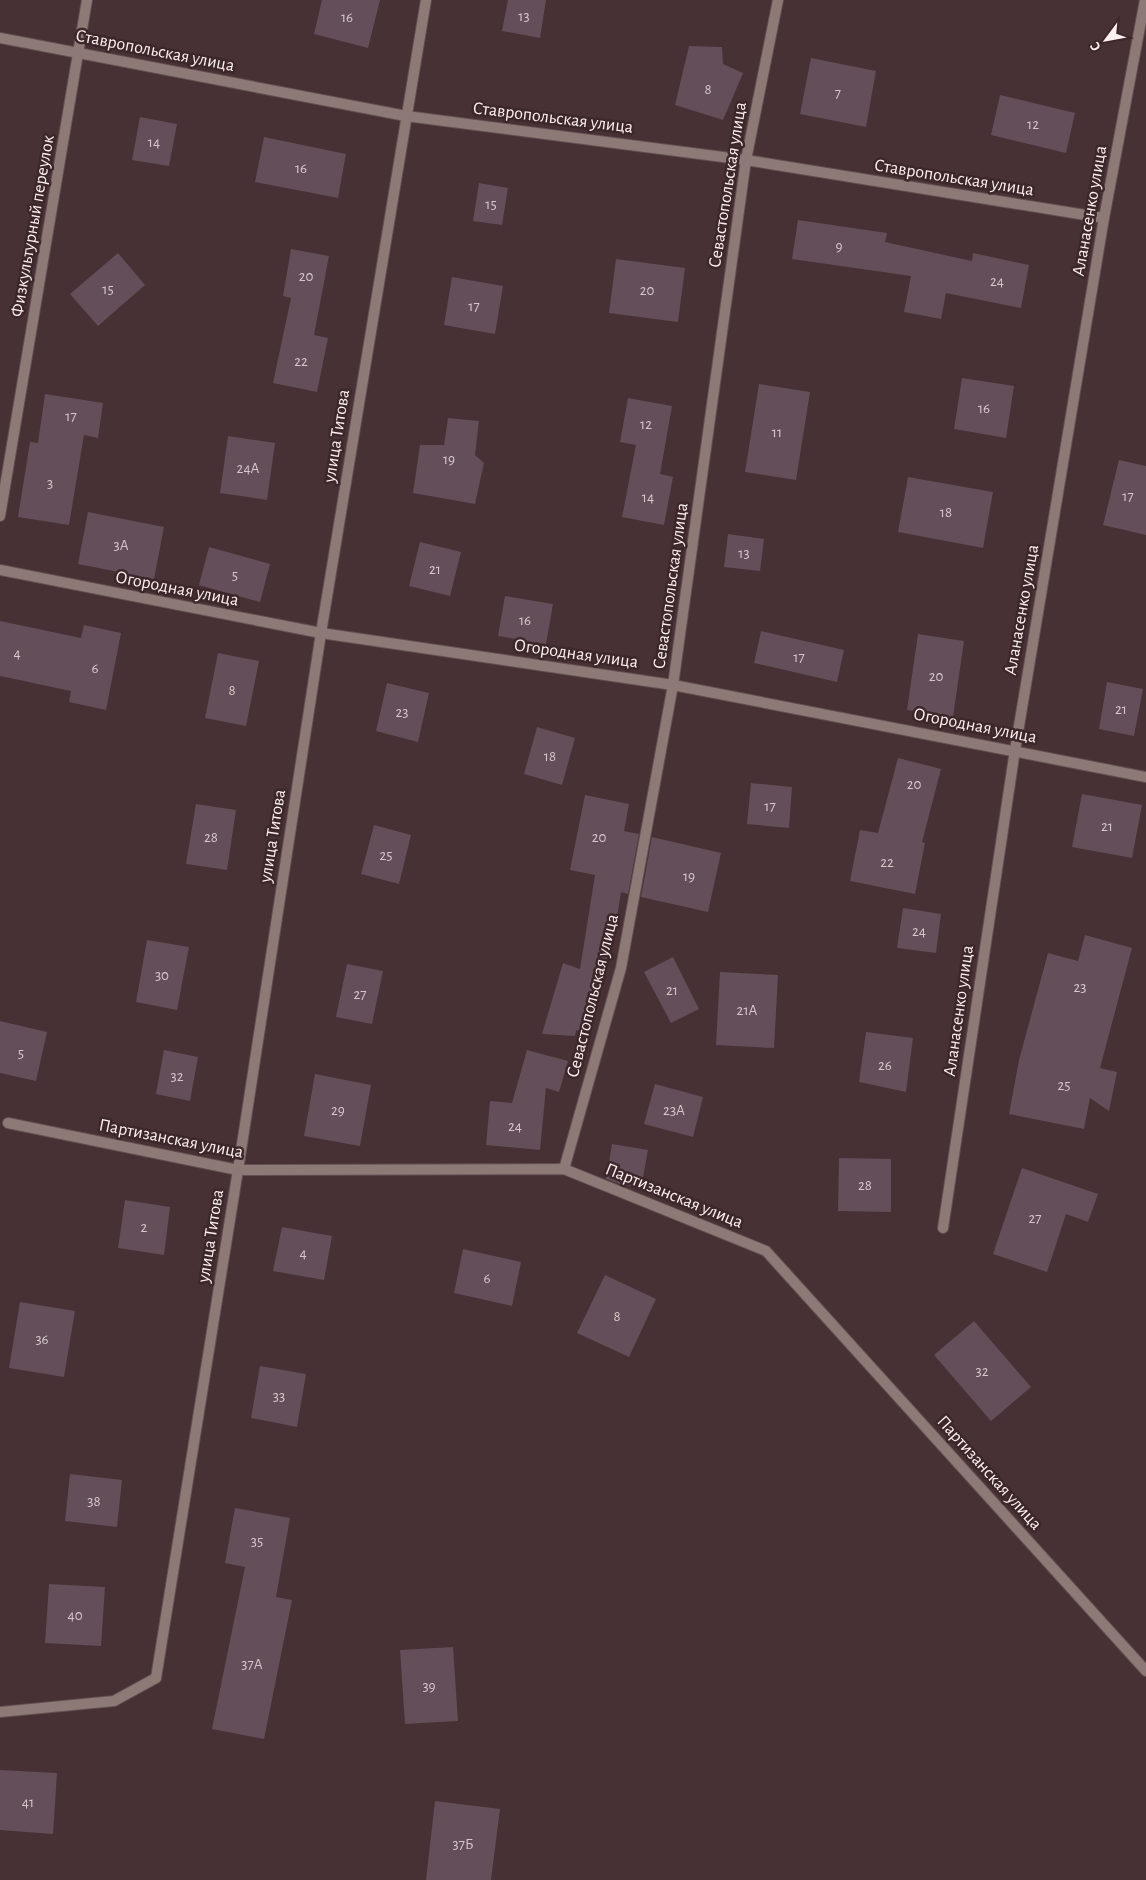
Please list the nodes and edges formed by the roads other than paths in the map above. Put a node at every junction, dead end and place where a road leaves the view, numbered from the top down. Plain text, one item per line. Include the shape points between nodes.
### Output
1 (87, 0) edge
2 (426, 0) edge
3 (778, 0) edge
4 (1145, 0) edge
5 (0, 38) edge
6 (80, 53) junction
7 (406, 116) junction
8 (746, 160) junction
9 (1104, 218) junction
10 (0, 516) edge
11 (0, 570) edge
12 (321, 633) junction
13 (673, 685) junction
14 (1015, 750) junction
15 (1146, 777) edge
16 (8, 1123) dead end
17 (564, 1169) junction
18 (238, 1170) junction
19 (943, 1228) dead end
20 (1146, 1671) edge
21 (0, 1712) edge

1 - 6 street, Физкультурный переулок
2 - 7 street, улица Титова
3 - 8 street, Севастопольская улица
4 - 9 street, Аланасенко улица
5 - 6 street, Ставропольская улица
6 - 7 street, Ставропольская улица
6 - 10 street, Физкультурный переулок
7 - 8 street, Ставропольская улица
7 - 12 street, улица Титова
8 - 9 street, Ставропольская улица
8 - 13 street, Севастопольская улица
9 - 14 street, Аланасенко улица
11 - 12 street, Огородная улица
12 - 13 street, Огородная улица
12 - 18 street, улица Титова
13 - 14 street, Огородная улица
13 - 17 street, Севастопольская улица via 621,968
14 - 15 street, Огородная улица
14 - 19 street, Аланасенко улица
16 - 18 street, Партизанская улица
17 - 18 street, Партизанская улица
17 - 20 street, Партизанская улица via 766,1251
18 - 21 street, улица Титова via 156,1678 114,1701

